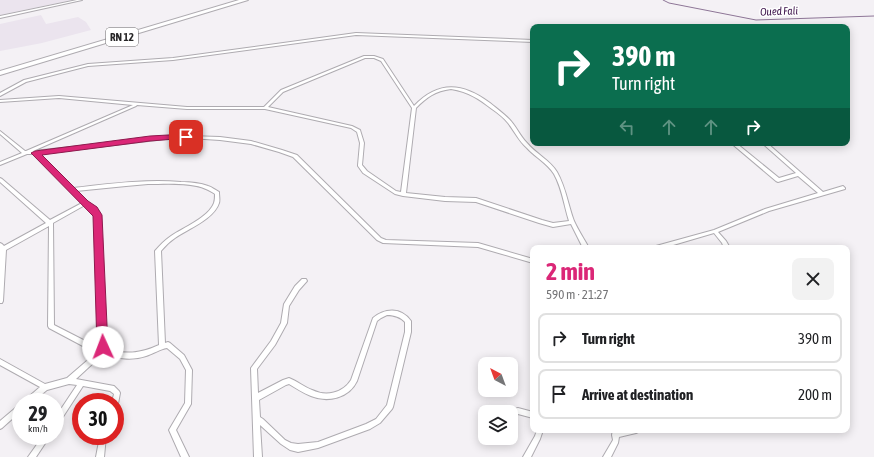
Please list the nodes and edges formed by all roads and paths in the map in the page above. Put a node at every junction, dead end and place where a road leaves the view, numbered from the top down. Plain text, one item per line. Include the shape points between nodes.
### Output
1 (81, 0) edge
2 (237, 0) edge
3 (245, 0) edge
4 (0, 17) edge
5 (530, 41) edge
6 (0, 73) edge
7 (0, 95) edge
8 (0, 101) edge
9 (137, 104) junction
10 (265, 108) junction
11 (414, 108) junction
12 (0, 132) edge
13 (736, 146) edge
14 (767, 146) edge
15 (24, 152) junction
16 (35, 153) junction
17 (0, 164) edge
18 (799, 174) junction
19 (0, 180) edge
20 (843, 188) dead end
21 (73, 190) junction
22 (403, 194) junction
23 (822, 194) junction
24 (85, 203) junction
25 (572, 222) junction
26 (51, 224) junction
27 (715, 231) junction
28 (584, 245) edge
29 (666, 245) edge
30 (726, 245) edge
31 (1, 248) edge
32 (530, 260) edge
33 (304, 281) dead end
34 (0, 301) edge
35 (162, 346) junction
36 (101, 352) junction
37 (0, 362) edge
38 (69, 381) junction
39 (82, 384) junction
40 (45, 386) junction
41 (37, 393) edge
42 (117, 393) edge
43 (255, 398) junction
44 (64, 411) edge
45 (518, 411) edge
46 (530, 414) edge
47 (12, 415) edge
48 (256, 420) junction
49 (0, 426) edge
50 (539, 433) edge
51 (616, 433) edge
52 (41, 445) edge
53 (102, 445) edge
54 (32, 457) edge
55 (100, 457) edge
56 (185, 457) edge
57 (258, 457) edge
58 (527, 457) edge
59 (607, 457) edge

1 - 4 street
2 - 6 highway, RN 12
3 - 6 highway, RN 12
5 - 7 street via 356,34 173,59 88,65 25,81
8 - 9 street via 59,97
9 - 10 street
9 - 15 street
10 - 11 street via 282,91 365,57 374,57 382,60
10 - 22 street via 352,127 359,131 362,143 360,165 384,186
11 - 22 street
11 - 25 street via 430,94 440,89 452,88 465,89 487,102 507,119 525,144 557,175
12 - 15 street
13 - 18 street via 778,180
14 - 18 street
15 - 16 street
15 - 17 street
16 - 21 street
16 - 32 street via 197,136 264,145 295,156 385,242 478,245
18 - 23 street
19 - 26 street
20 - 23 street
21 - 24 street
21 - 35 street via 176,182 201,185 214,189 217,193 216,204 209,215 165,242 158,251
22 - 25 street via 476,200 553,225
23 - 27 street via 767,210
24 - 26 street
24 - 36 street via 94,209 99,221 103,347
25 - 28 street
26 - 31 street
26 - 36 street via 52,326
27 - 29 street
27 - 30 street
31 - 34 street
33 - 43 street via 286,306 284,322 273,343 254,368
35 - 36 street via 149,354 134,356
35 - 56 street via 168,345 176,351 189,370 188,404 172,430
36 - 38 street
37 - 40 street
38 - 39 street
38 - 40 street
39 - 42 street via 112,388
39 - 44 street
40 - 41 street
43 - 48 street
43 - 48 street via 289,381 318,396 346,391 354,381 375,320 381,315 393,312 408,321 408,332 390,407 378,421 351,434 318,445 298,448 283,442 261,421
45 - 46 street
47 - 49 street
48 - 57 street
50 - 58 street
51 - 59 street via 616,441
52 - 54 street
53 - 55 street

